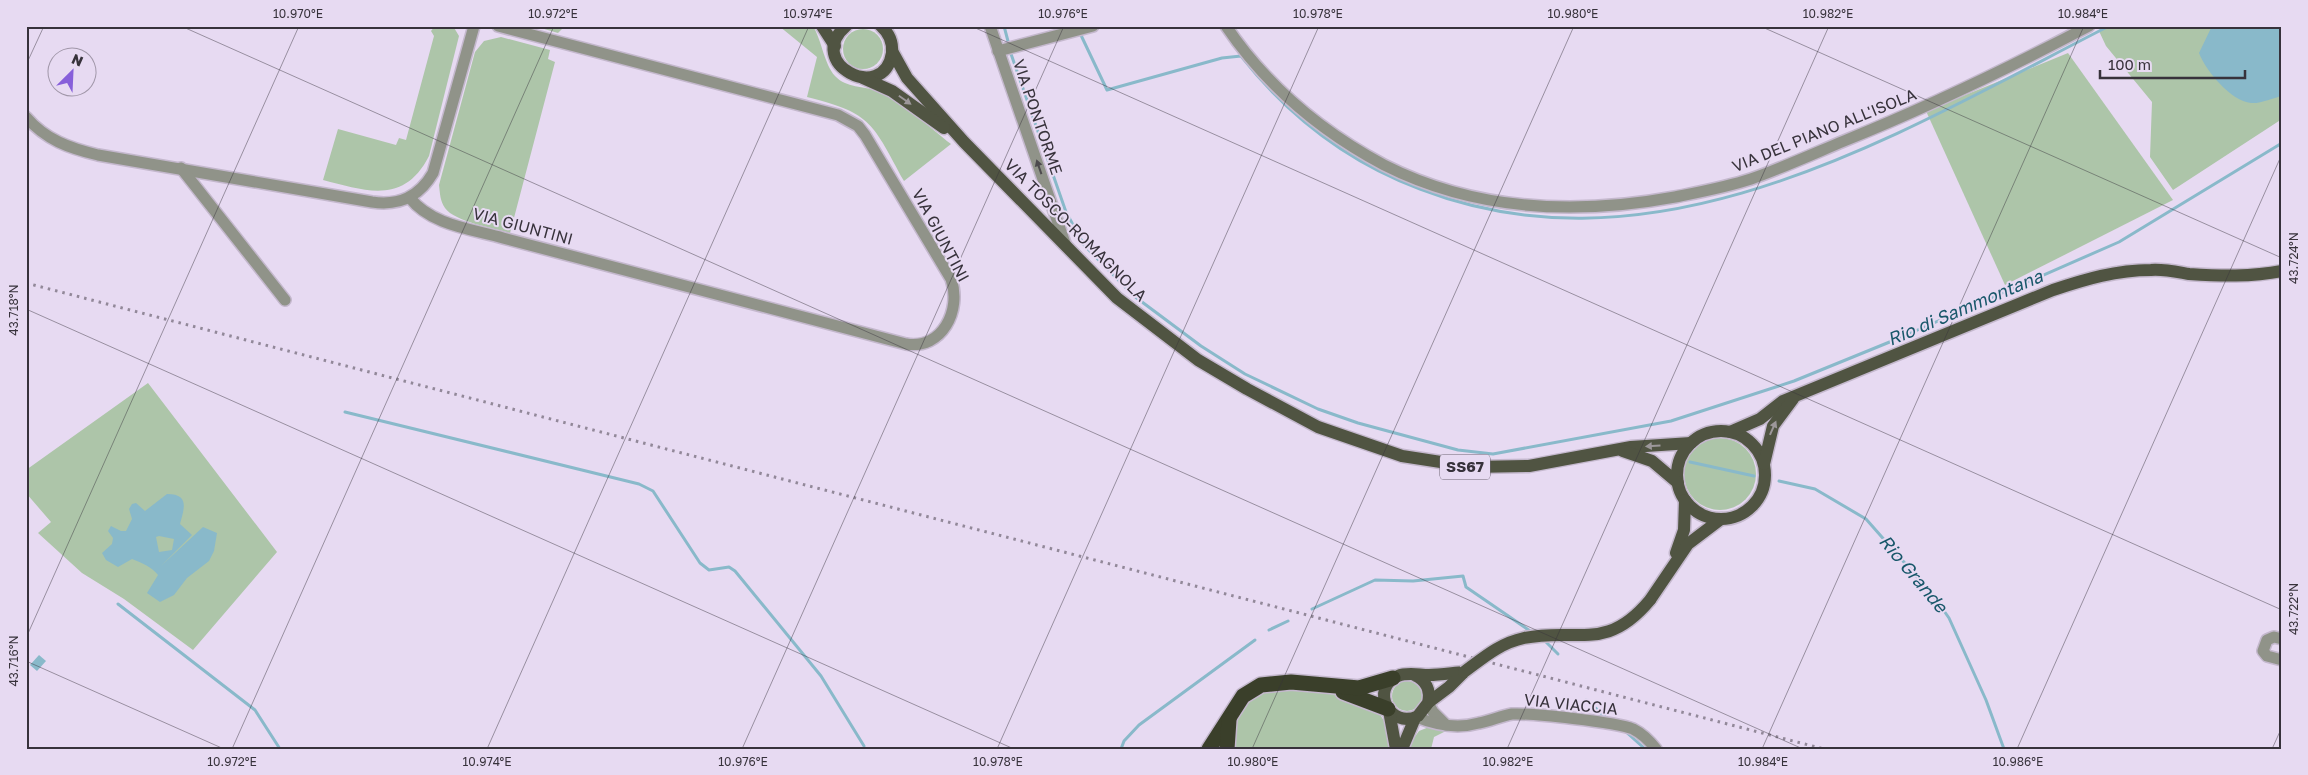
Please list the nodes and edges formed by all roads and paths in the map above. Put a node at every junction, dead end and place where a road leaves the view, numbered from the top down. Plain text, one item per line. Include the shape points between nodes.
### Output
1 (474, 26) edge
2 (498, 26) edge
3 (822, 26) edge
4 (846, 26) edge
5 (990, 26) edge
6 (1093, 26) edge
7 (1226, 26) edge
8 (2089, 26) edge
9 (887, 29) edge
10 (835, 46) junction
11 (1006, 49) junction
12 (892, 51) junction
13 (862, 78) junction
14 (26, 117) edge
15 (964, 142) junction
16 (181, 168) junction
17 (410, 198) junction
18 (1066, 246) junction
19 (2282, 271) edge
20 (285, 300) dead end
21 (1794, 397) junction
22 (1730, 432) junction
23 (1691, 443) junction
24 (1616, 449) junction
25 (1764, 464) junction
26 (1678, 483) junction
27 (1685, 500) junction
28 (1721, 519) junction
29 (1669, 569) junction
30 (2282, 639) edge
31 (2282, 660) edge
32 (1464, 672) junction
33 (1414, 675) junction
34 (1393, 678) junction
35 (1320, 686) junction
36 (1428, 703) junction
37 (1388, 710) junction
38 (1230, 716) junction
39 (1415, 717) junction
40 (1446, 725) junction
41 (1209, 749) edge
42 (1227, 749) edge
43 (1396, 749) edge
44 (1402, 749) edge
45 (1656, 749) edge

1 - 17 street via 433,173 419,192
2 - 17 street, VIA GIUNTINI via 838,115 852,122 865,135 950,280 955,295 947,326 929,343 906,344 446,222 428,215
3 - 10 main road
4 - 10 main road via 837,37
5 - 11 street, VIA PONTORME
6 - 11 street
7 - 8 street, VIA DEL PIANO ALL'ISOLA via 1290,100 1317,123 1370,158 1406,176 1455,193 1569,208 1657,200 1749,180 1902,118
9 - 12 main road
10 - 13 main road via 835,56 845,71
18 -> 11 street, VIA PONTORME
12 - 13 main road via 887,66 880,73
12 - 15 main road via 907,78
13 -> 15 main road via 892,91
14 - 16 street via 42,134 71,148
15 - 18 main road, VIA TOSCO-ROMAGNOLA
16 - 17 street via 383,204
16 - 20 street
18 - 24 main road, VIA TOSCO-ROMAGNOLA / SS67 via 1117,298 1175,344 1247,389 1318,427 1402,456 1473,468 1529,466
19 - 21 main road, SS67 via 2224,276 2121,270 2090,278 2053,290
21 - 22 main road, SS67 via 1778,404 1754,422
25 -> 21 main road via 1773,426
22 - 23 main road, SS67 via 1705,434
22 - 25 main road via 1749,442
23 -> 24 main road, VIA TOSCO-ROMAGNOLA / SS67
23 - 26 main road via 1679,463
24 - 26 main road, VIA TOSCO-ROMAGNOLA / SS67 via 1652,461
25 - 28 main road via 1764,486 1753,505 1740,514
26 - 27 main road, SS67
27 - 28 main road via 1699,512
27 - 29 main road via 1684,530
28 - 29 main road via 1688,544
29 - 32 main road, bridge via 1650,600 1628,621 1608,632 1522,639 1498,648
30 - 31 street via 2266,640 2263,651 2266,656
32 - 33 main road
32 - 36 main road
33 - 34 main road via 1402,674
33 - 36 main road via 1426,684
34 - 35 highway via 1359,688
34 - 37 main road via 1384,692
35 - 37 highway via 1361,697
35 - 38 highway via 1291,682 1261,685 1243,696
36 - 39 main road
36 - 40 street
37 - 39 main road via 1401,718
37 - 43 main road
38 - 41 highway
38 - 42 highway
39 - 40 street, VIA VIACCIA
39 - 44 main road
40 - 45 street, VIA VIACCIA via 1470,725 1525,714 1625,726 1642,734

